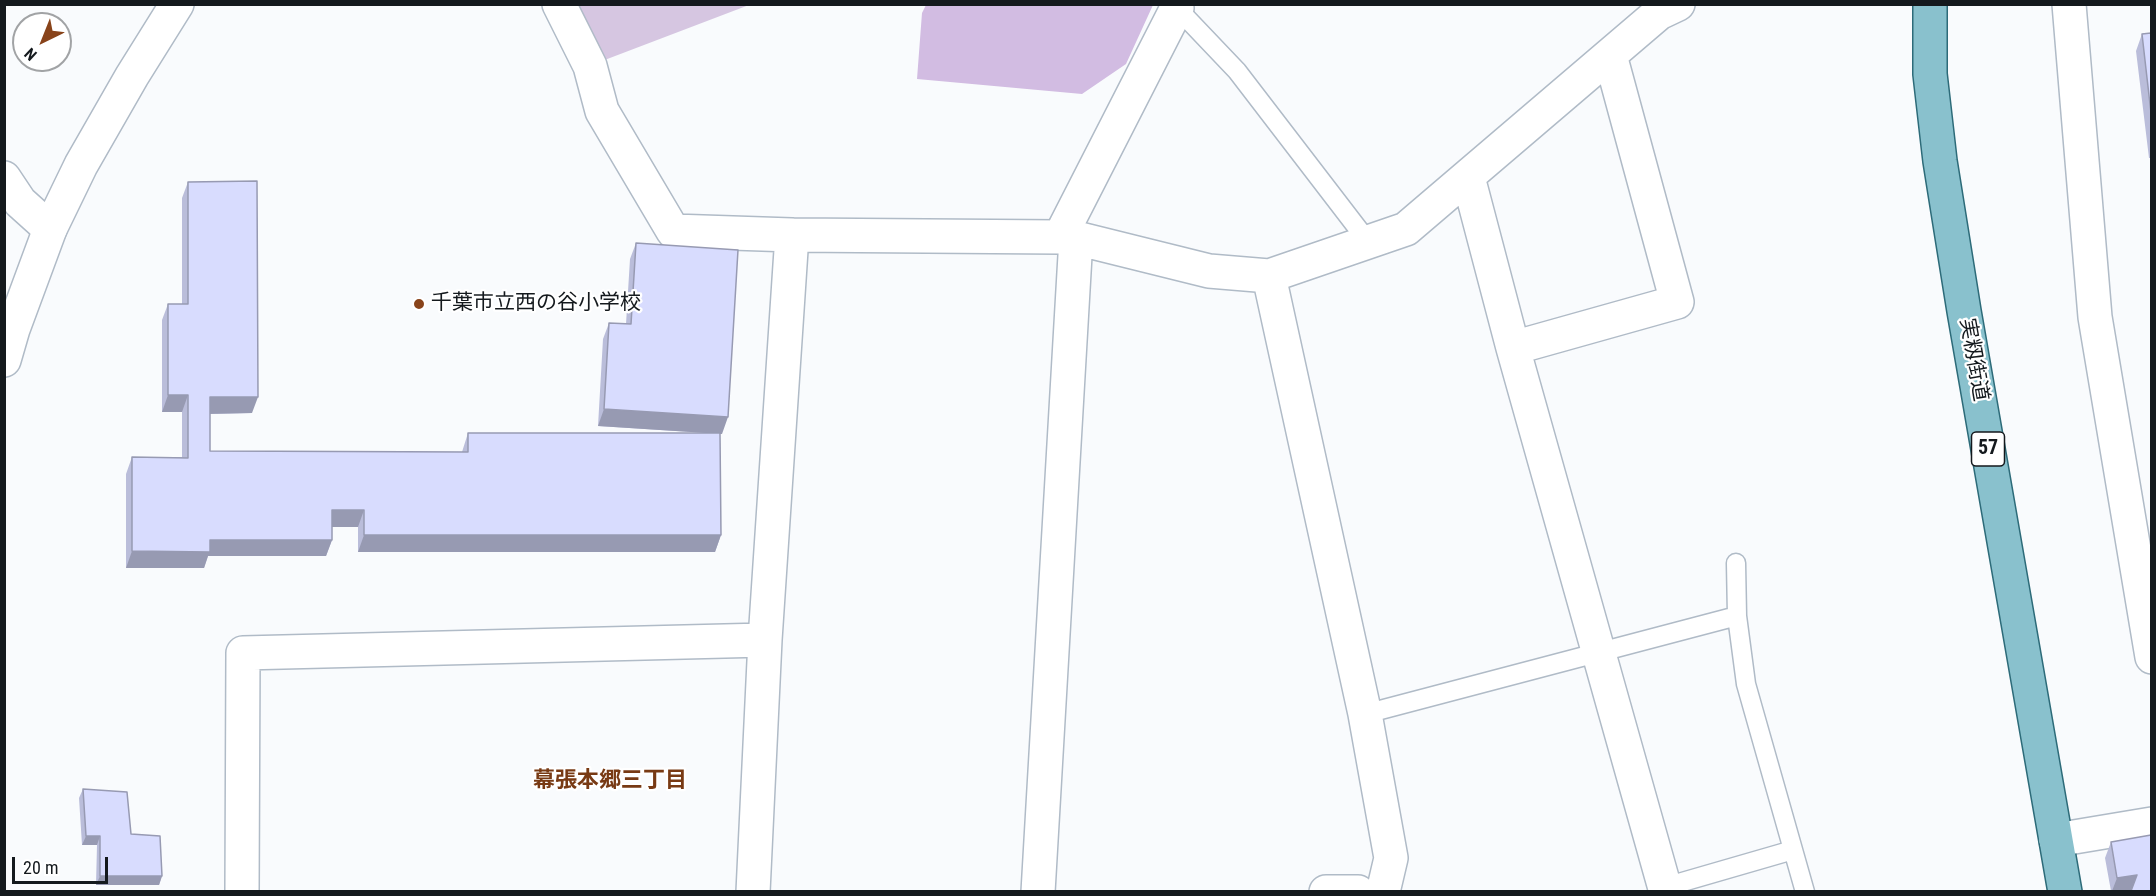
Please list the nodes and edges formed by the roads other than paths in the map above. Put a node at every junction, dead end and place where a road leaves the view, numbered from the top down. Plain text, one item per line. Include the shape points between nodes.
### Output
1 (177, 4) edge
2 (559, 4) edge
3 (1930, 4) edge
4 (2069, 4) edge
5 (1178, 6) edge
6 (1664, 7) edge
7 (1610, 56) junction
8 (1468, 177) junction
9 (4, 178) edge
10 (50, 229) junction
11 (792, 235) junction
12 (1068, 238) junction
13 (1369, 243) junction
14 (1269, 276) junction
15 (1513, 348) junction
16 (4, 360) edge
17 (1736, 563) dead end
18 (1737, 616) junction
19 (765, 640) junction
20 (1599, 651) junction
21 (2151, 657) edge
22 (1365, 714) junction
23 (2151, 824) edge
24 (2056, 840) junction
25 (1793, 850) junction
26 (1665, 889) edge
27 (242, 891) edge
28 (753, 891) edge
29 (1038, 891) edge
30 (1326, 891) edge
31 (1358, 891) edge
32 (1383, 891) edge
33 (1804, 891) edge
34 (2065, 891) edge

1 - 10 street via 92,145
2 - 11 street via 590,66 602,111 673,231
3 - 24 main road, 実籾街道 / 57 via 1930,74 1940,161
4 - 21 street via 2095,317
5 - 12 street
5 - 13 lane via 1237,71
6 - 7 street
7 - 8 street
7 - 15 street via 1677,302
8 - 13 street via 1406,229
8 - 15 street
9 - 10 street via 20,202
10 - 16 street
11 - 12 street
11 - 19 street
12 - 14 street via 1209,271
12 - 29 street
13 - 14 street
14 - 22 street
15 - 20 street
17 - 18 lane
18 - 20 lane
18 - 25 lane via 1746,684
19 - 27 street via 243,653
19 - 28 street
20 - 22 lane
20 - 26 street
22 - 32 street via 1391,858
23 - 24 street
24 - 34 main road, 実籾街道 / 57
25 - 26 lane
25 - 33 lane
30 - 31 street

